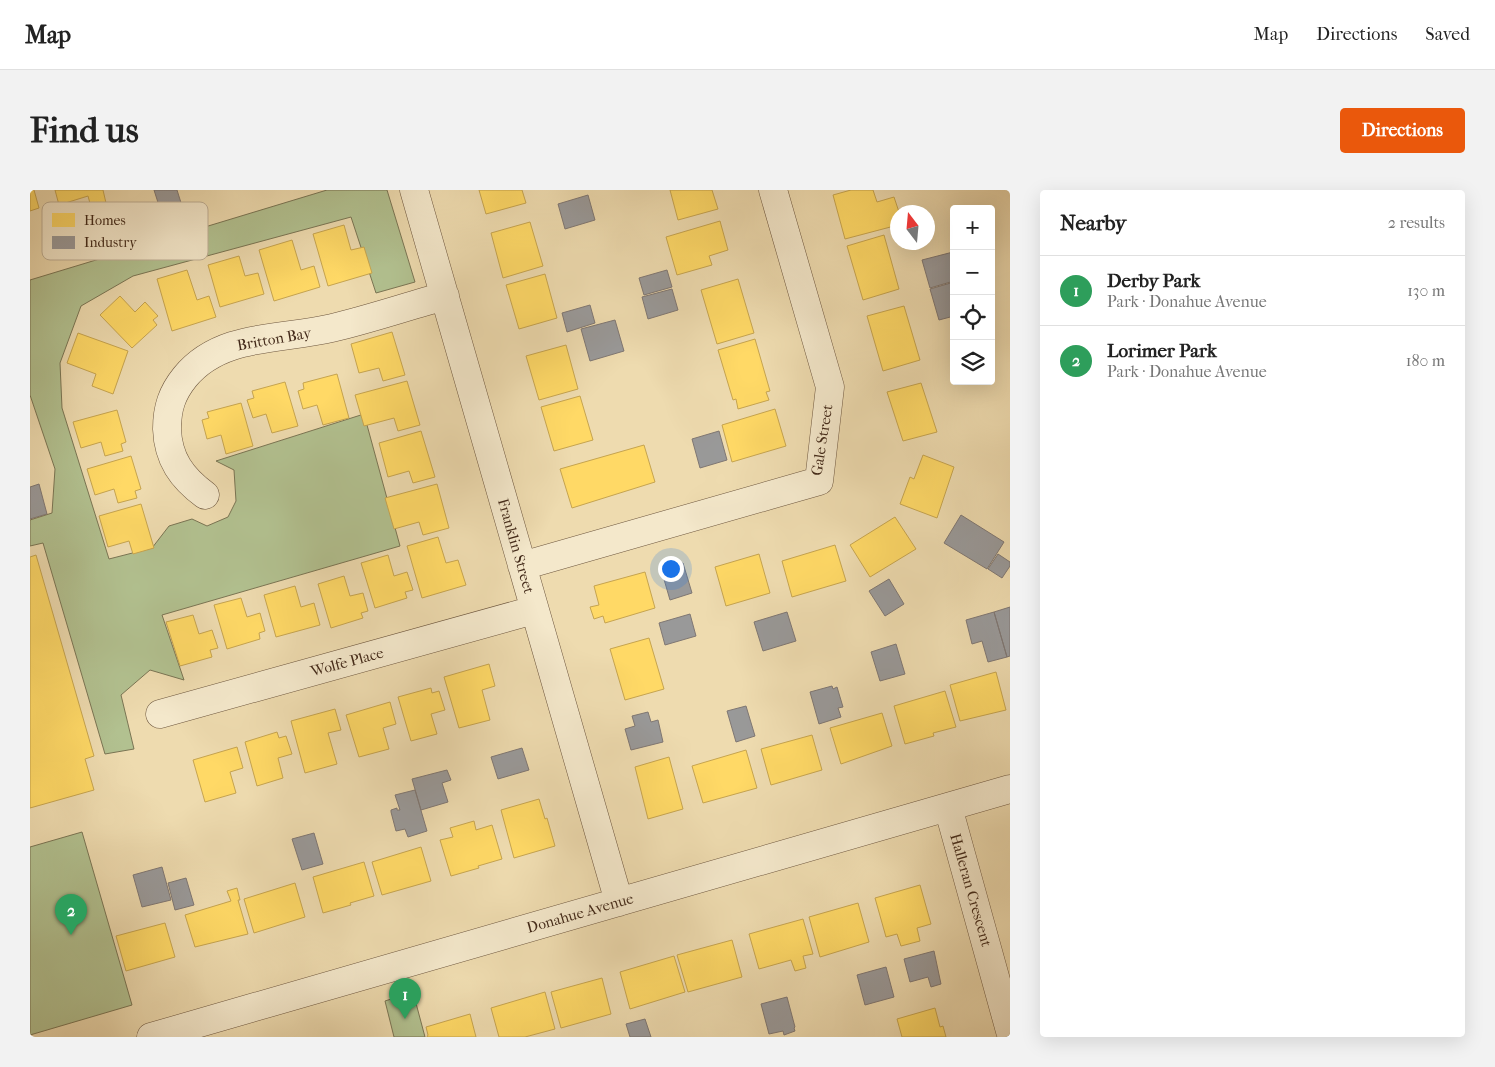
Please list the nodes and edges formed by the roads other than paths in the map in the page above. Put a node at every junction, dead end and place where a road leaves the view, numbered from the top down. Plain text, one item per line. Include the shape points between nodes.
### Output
1 (414, 190) edge
2 (773, 190) edge
3 (445, 296) junction
4 (205, 495) dead end
5 (522, 566) junction
6 (534, 610) junction
7 (160, 714) dead end
8 (1010, 790) edge
9 (948, 807) junction
10 (619, 902) junction
11 (1010, 1031) edge
12 (151, 1037) edge

1 - 3 street, Franklin Street
2 - 5 street, Gale Street via 830,387 819,481
3 - 4 street, Britton Bay via 334,328 246,342 226,348 191,370 170,400 167,434 179,471
3 - 5 street, Franklin Street
5 - 6 street, Franklin Street
6 - 7 street, Wolfe Place
6 - 10 street, Franklin Street
8 - 9 street, Donahue Avenue
9 - 10 street, Donahue Avenue
9 - 11 street, Halleran Crescent
10 - 12 street, Donahue Avenue

